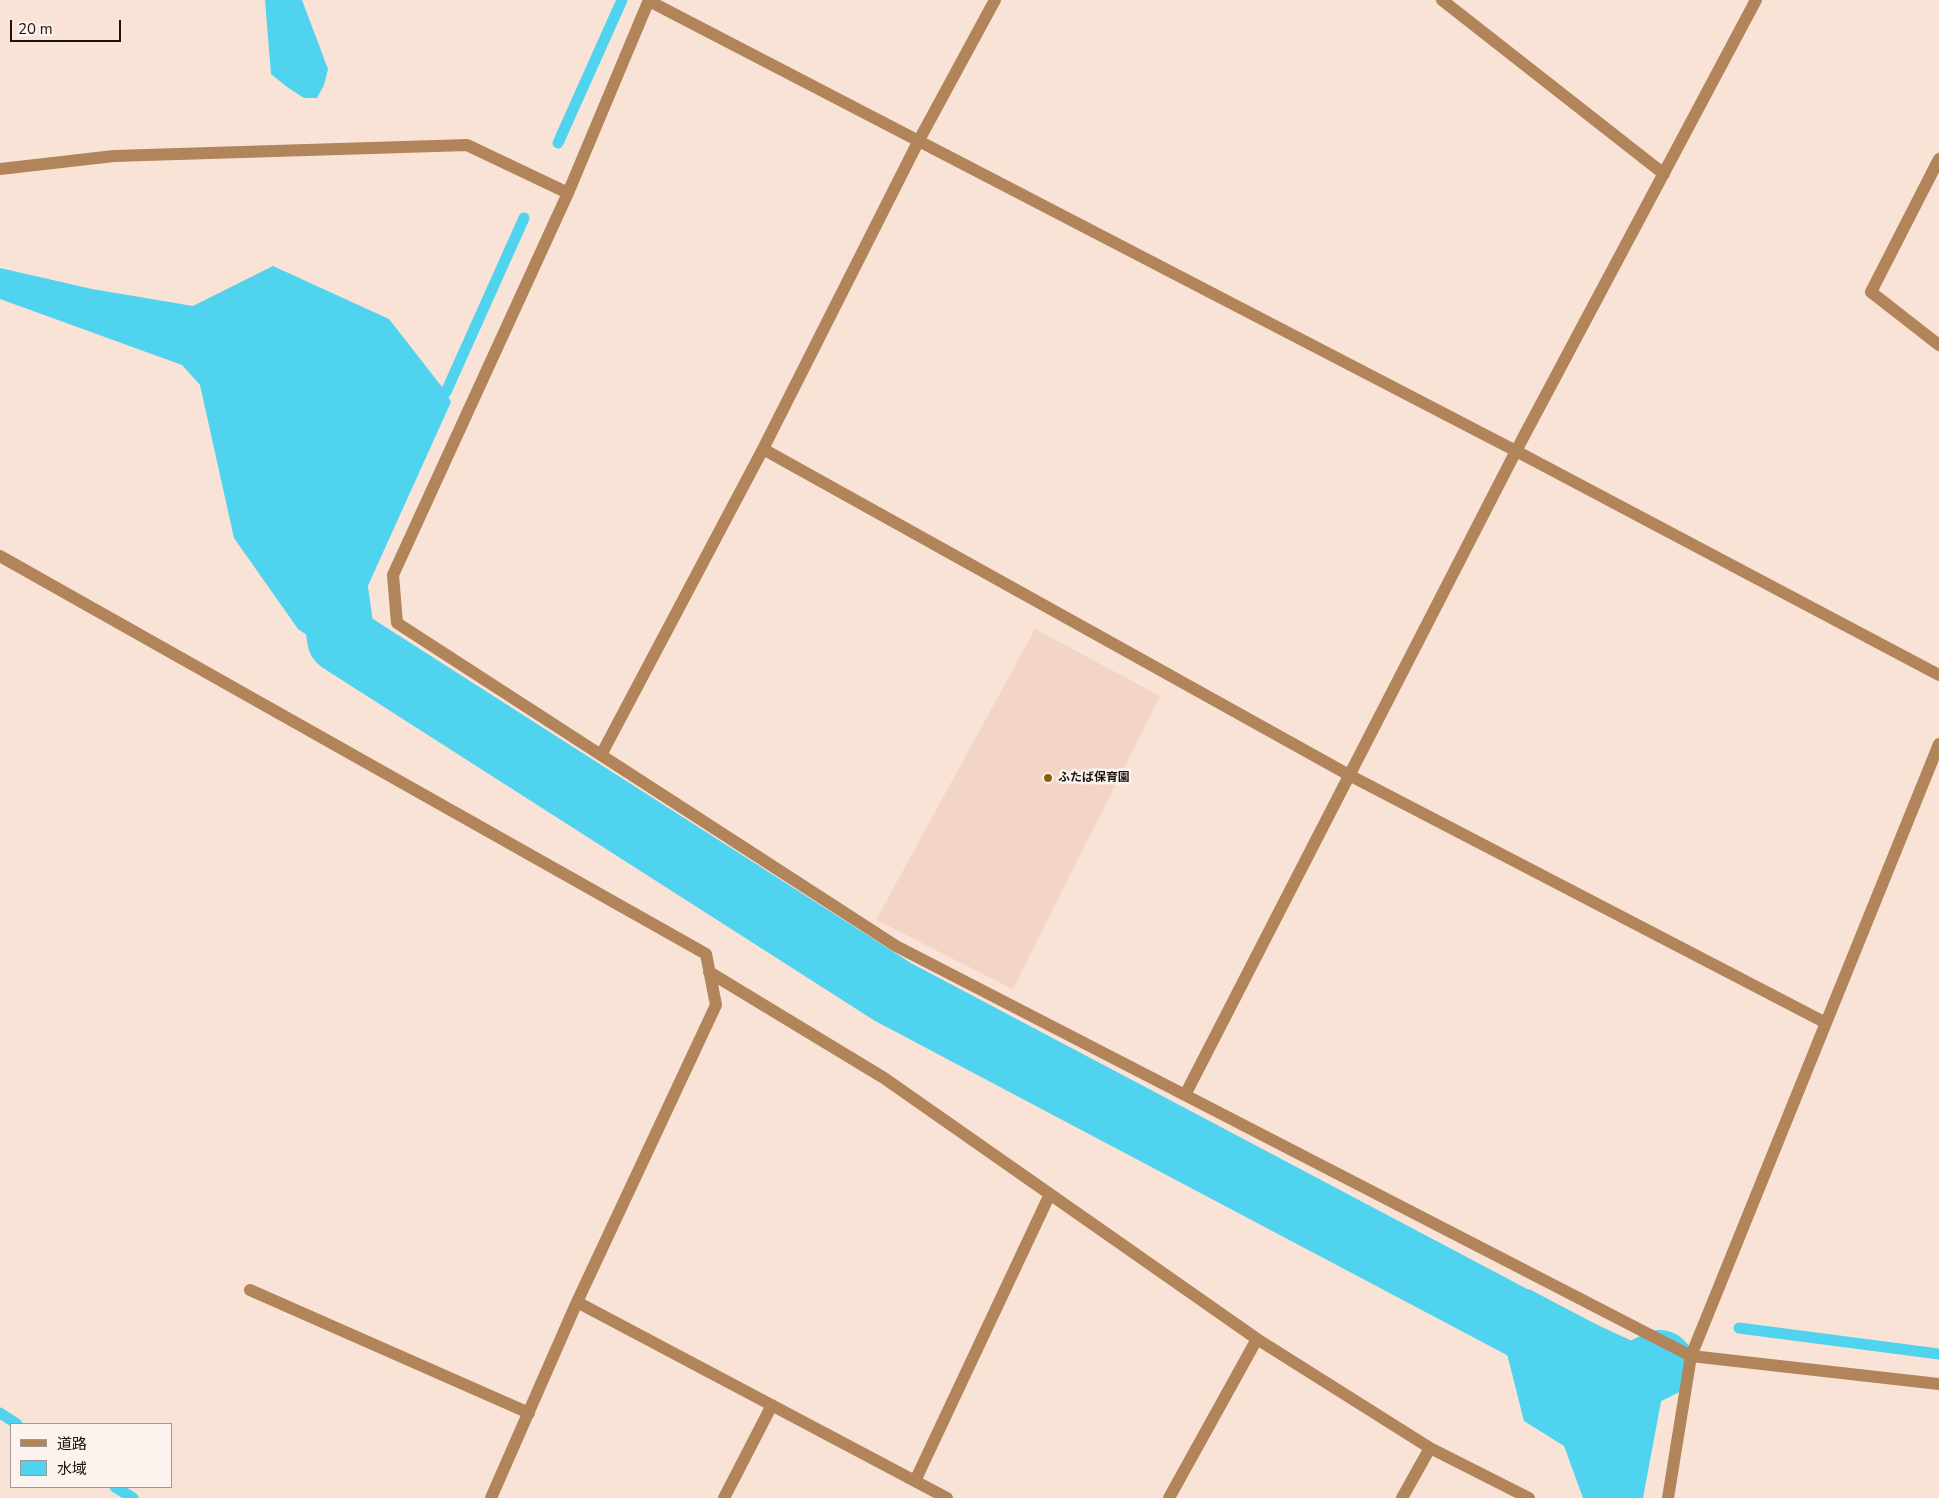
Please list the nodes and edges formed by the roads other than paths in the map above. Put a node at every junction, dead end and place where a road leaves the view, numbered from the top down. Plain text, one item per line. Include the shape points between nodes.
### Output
1 (649, 0) edge
2 (995, 0) edge
3 (1442, 0) edge
4 (1756, 0) edge
5 (918, 142) junction
6 (1939, 159) edge
7 (0, 169) edge
8 (1664, 174) junction
9 (568, 193) junction
10 (1939, 345) edge
11 (764, 449) junction
12 (1516, 452) junction
13 (0, 556) edge
14 (1939, 675) edge
15 (1939, 744) edge
16 (601, 756) junction
17 (1349, 774) junction
18 (709, 972) junction
19 (1826, 1023) junction
20 (1185, 1095) junction
21 (1050, 1194) junction
22 (250, 1290) dead end
23 (577, 1302) junction
24 (1257, 1339) junction
25 (1691, 1356) junction
26 (1939, 1384) edge
27 (772, 1406) junction
28 (528, 1413) junction
29 (1430, 1448) junction
30 (915, 1481) junction
31 (492, 1498) edge
32 (724, 1498) edge
33 (947, 1498) edge
34 (1169, 1498) edge
35 (1402, 1498) edge
36 (1529, 1498) edge
37 (1668, 1498) edge

1 - 5 street
1 - 9 street
2 - 5 street
3 - 8 street
4 - 8 street
5 - 11 street
5 - 12 street
6 - 10 street via 1871,292
7 - 9 street via 114,156 467,145
8 - 12 street
9 - 16 street via 393,575 397,623
11 - 16 street
11 - 17 street
12 - 14 street
12 - 17 street
13 - 18 street via 706,954
15 - 19 street
16 - 20 street via 896,946
17 - 19 street
17 - 20 street
18 - 21 street via 884,1078
18 - 23 street via 716,1004
19 - 25 street
20 - 25 street
21 - 24 street
21 - 30 street
22 - 28 street
23 - 27 street
23 - 28 street
24 - 29 street
24 - 34 street
25 - 26 street
25 - 37 street
27 - 30 street
27 - 32 street
28 - 31 street
29 - 35 street
29 - 36 street
30 - 33 street

